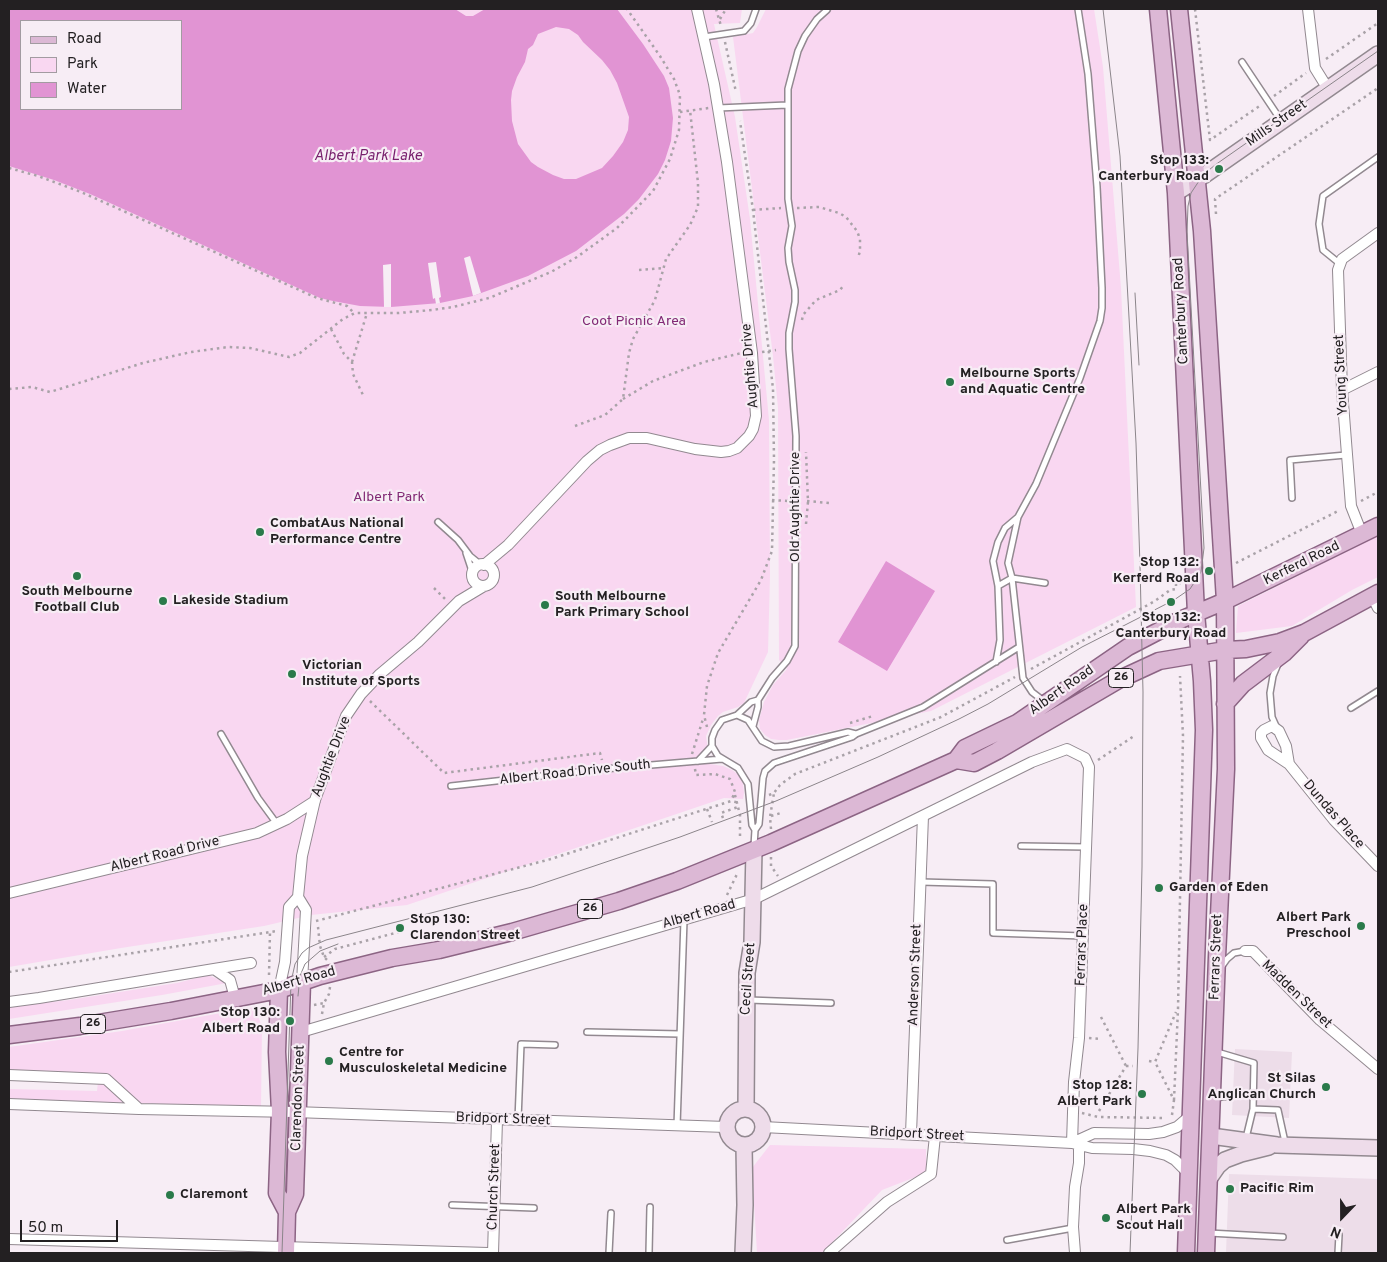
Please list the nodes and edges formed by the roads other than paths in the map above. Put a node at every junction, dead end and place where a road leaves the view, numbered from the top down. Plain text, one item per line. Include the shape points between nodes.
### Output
1 (697, 9) edge
2 (756, 9) edge
3 (1078, 9) edge
4 (1158, 9) edge
5 (1179, 9) edge
6 (1308, 9) edge
7 (827, 10) edge
8 (704, 37) junction
9 (1378, 54) edge
10 (1242, 62) dead end
11 (1328, 89) junction
12 (787, 105) junction
13 (718, 108) junction
14 (1282, 121) junction
15 (1378, 157) edge
16 (1197, 180) junction
17 (1176, 193) junction
18 (1378, 233) edge
19 (1339, 263) junction
20 (1378, 372) edge
21 (1342, 390) junction
22 (1346, 455) junction
23 (1292, 498) dead end
24 (1018, 517) junction
25 (438, 522) dead end
26 (1378, 526) edge
27 (1362, 534) junction
28 (508, 545) junction
29 (462, 546) junction
30 (477, 569) junction
31 (494, 577) junction
32 (1012, 578) junction
33 (1045, 583) dead end
34 (484, 586) junction
35 (998, 586) junction
36 (1376, 599) edge
37 (459, 601) junction
38 (1225, 601) junction
39 (1196, 613) junction
40 (1304, 633) junction
41 (1019, 647) junction
42 (1225, 650) junction
43 (1284, 653) junction
44 (1199, 654) junction
45 (996, 662) junction
46 (1378, 692) edge
47 (758, 700) junction
48 (1045, 702) junction
49 (1225, 704) junction
50 (1351, 708) dead end
51 (738, 715) junction
52 (753, 726) junction
53 (1279, 731) junction
54 (221, 734) dead end
55 (856, 734) junction
56 (712, 746) junction
57 (1077, 753) joint
58 (722, 759) junction
59 (956, 760) junction
60 (698, 761) junction
61 (1289, 764) junction
62 (451, 786) dead end
63 (315, 802) junction
64 (923, 816) junction
65 (278, 824) junction
66 (755, 830) junction
67 (1021, 846) dead end
68 (1087, 847) junction
69 (754, 850) junction
70 (1378, 866) edge
71 (920, 882) junction
72 (9, 893) edge
73 (298, 897) junction
74 (754, 899) junction
75 (684, 919) junction
76 (1083, 936) junction
77 (1217, 947) junction
78 (1245, 951) joint
79 (251, 962) dead end
80 (1196, 962) junction
81 (214, 969) junction
82 (1216, 976) junction
83 (302, 982) junction
84 (279, 990) junction
85 (235, 998) junction
86 (747, 1000) junction
87 (9, 1002) edge
88 (830, 1003) dead end
89 (301, 1032) junction
90 (587, 1032) dead end
91 (680, 1034) junction
92 (9, 1035) edge
93 (555, 1045) dead end
94 (1214, 1052) junction
95 (1378, 1069) edge
96 (9, 1075) edge
97 (1254, 1093) junction
98 (1212, 1098) junction
99 (9, 1104) edge
100 (139, 1109) junction
101 (746, 1109) junction
102 (1253, 1109) junction
103 (280, 1112) junction
104 (298, 1112) junction
105 (1190, 1115) junction
106 (497, 1120) junction
107 (518, 1120) junction
108 (677, 1127) junction
109 (726, 1127) junction
110 (763, 1127) junction
111 (910, 1134) junction
112 (935, 1136) junction
113 (1211, 1136) junction
114 (1246, 1141) junction
115 (1077, 1143) junction
116 (1282, 1145) junction
117 (744, 1146) junction
118 (1378, 1148) edge
119 (1189, 1169) junction
120 (1209, 1179) junction
121 (452, 1205) dead end
122 (495, 1206) junction
123 (650, 1207) dead end
124 (534, 1208) dead end
125 (287, 1212) junction
126 (611, 1213) dead end
127 (1074, 1228) junction
128 (1207, 1232) junction
129 (1339, 1235) dead end
130 (1283, 1237) dead end
131 (9, 1240) edge
132 (1007, 1240) dead end
133 (159, 1249) edge
134 (286, 1250) edge
135 (355, 1251) edge
136 (488, 1253) edge
137 (492, 1253) edge
138 (609, 1253) edge
139 (649, 1253) edge
140 (743, 1253) edge
141 (829, 1253) edge
142 (1075, 1253) edge
143 (1186, 1253) edge
144 (1206, 1253) edge
145 (1338, 1253) edge

1 - 8 street, Aughtie Drive
2 - 8 lane via 744,31
3 - 24 lane via 1088,74 1102,308 1080,378 1036,484
4 - 17 main road, Canterbury Road
5 - 16 main road, Canterbury Road
6 - 11 street via 1315,68
7 - 12 lane, Old Aughtie Drive via 800,46
8 - 13 street, Aughtie Drive
9 - 11 street, Mills Street
10 - 14 lane
11 - 14 street, Mills Street
12 - 13 lane
12 - 47 lane, Old Aughtie Drive via 788,208 792,226 788,262 795,290 789,333 796,436 795,646 788,661
13 - 28 street, Aughtie Drive via 752,353 756,416 753,429 737,448 721,452 647,438 629,438 610,445 587,461
14 - 16 street, Mills Street
15 - 19 lane via 1323,196 1319,224 1323,250
16 - 17 street, Mills Street
16 - 38 main road, Canterbury Road
17 - 39 main road, Canterbury Road
18 - 19 street
19 - 21 street, Young Street
20 - 21 street
21 - 22 street, Young Street
22 - 23 lane via 1290,460
22 - 27 street, Young Street via 1351,506
24 - 32 lane via 1008,563
24 - 35 lane via 1005,528 992,561
25 - 29 lane
26 - 27 main road, Kerferd Road / 26
27 - 38 main road, Kerferd Road / 26
28 - 30 street, Aughtie Drive
28 - 31 street, Aughtie Drive
29 - 30 lane
29 - 30 lane
30 - 31 street via 490,568
30 - 34 street via 476,584
30 - 37 street, Aughtie Drive
31 - 34 street
32 - 33 lane
32 - 35 lane
32 - 41 lane
34 - 37 street, Aughtie Drive
35 - 45 lane via 1000,640
36 - 40 main road, 26
37 - 63 street, Aughtie Drive via 361,694 344,720
38 - 39 main road, Albert Road / 26
38 - 42 main road, Ferrars Street
39 - 44 main road, Ferrars Street
39 - 48 main road, Albert Road / 26 via 1128,646
40 - 42 main road, 26 via 1246,649
40 - 43 main road
41 - 45 lane
41 - 48 lane via 1026,685
42 - 44 main road, Albert Road / 26
42 - 49 main road, Ferrars Street
43 - 49 main road via 1243,684
43 - 53 lane, Dundas Place via 1270,690 1272,717
44 - 59 main road, Albert Road / 26 via 1148,665 974,763
44 - 80 main road, Ferrars Street via 1204,730
45 - 55 lane via 923,707
46 - 50 lane
47 - 51 lane, Old Aughtie Drive via 750,702
47 - 52 lane, Old Aughtie Drive
48 - 59 main road, Albert Road / 26 via 1017,723 965,748
49 - 77 main road, Ferrars Street via 1226,769
51 - 52 lane
51 - 56 lane via 722,720 712,738
52 - 55 lane via 762,741 778,748 848,732
53 - 61 street, Dundas Place
53 - 61 street, Dundas Place via 1269,727 1262,732 1262,740 1271,752
54 - 65 lane via 258,798
55 - 66 lane via 769,767 763,778 760,824
56 - 58 lane
56 - 60 lane
57 - 64 street, Albert Road via 1067,749 1032,762
57 - 68 street, Ferrars Place via 1089,766
58 - 60 lane, Albert Road Drive South
58 - 66 lane via 738,768 745,778
59 - 69 main road, Albert Road / 26
60 - 62 lane, Albert Road Drive South
61 - 70 street, Dundas Place via 1334,820
63 - 65 street, Albert Road Drive
63 - 73 street, Aughtie Drive via 302,856
64 - 71 street, Anderson Street
64 - 74 street, Albert Road
65 - 72 street, Albert Road Drive via 246,835
66 - 69 lane
67 - 68 lane
68 - 76 street, Ferrars Place
69 - 74 street, Cecil Street
69 - 83 main road, Albert Road / 26 via 677,881 512,932 392,958
71 - 76 lane via 993,884 993,933
71 - 111 street, Anderson Street
73 - 83 street, Aughtie Drive via 306,910
73 - 84 street, Aughtie Drive via 289,907 285,962
74 - 75 street, Albert Road
74 - 86 street, Cecil Street
75 - 89 street, Albert Road
75 - 91 lane
76 - 115 street, Ferrars Place via 1073,1112
77 - 80 main road via 1206,949
77 - 82 main road, Ferrars Street
78 - 82 lane, Madden Street via 1228,957
78 - 95 street, Madden Street via 1253,951 1320,1020
79 - 81 street
80 - 105 main road, Ferrars Street
81 - 85 street via 230,980
81 - 87 street
82 - 94 main road, Ferrars Street
83 - 84 main road, Albert Road / 26
83 - 89 main road, Clarendon Street
84 - 85 main road, Albert Road / 26
84 - 103 main road, Clarendon Street via 277,1052
85 - 92 main road, Albert Road / 26
86 - 88 lane
86 - 101 street, Cecil Street
89 - 104 main road, Clarendon Street
90 - 91 lane
91 - 108 lane
93 - 107 lane via 521,1044
94 - 97 lane via 1254,1063
94 - 98 main road, Ferrars Street
96 - 100 street via 106,1079
97 - 98 lane
97 - 102 lane
98 - 113 main road, Ferrars Street
99 - 100 street
100 - 103 street
101 - 109 street via 732,1114
101 - 110 street via 757,1113
102 - 114 lane
102 - 116 lane via 1278,1110
103 - 104 street, Bridport Street
103 - 125 main road, Clarendon Street via 278,1193
104 - 106 street, Bridport Street
104 - 125 main road, Clarendon Street via 295,1194
105 - 115 street, Bridport Street via 1177,1127 1163,1132 1097,1132
105 - 119 main road, Ferrars Street
106 - 107 street, Bridport Street
106 - 122 street, Church Street
107 - 108 street, Bridport Street
108 - 109 street, Bridport Street
109 - 117 street via 730,1139
110 - 111 street, Bridport Street
110 - 117 street via 760,1138
111 - 112 street, Bridport Street
112 - 115 street, Bridport Street
112 - 141 street via 931,1174 887,1202
113 - 114 street
113 - 119 main road via 1202,1140
113 - 120 main road, Ferrars Street
114 - 116 street
115 - 119 street, Bridport Street via 1092,1148 1158,1152
115 - 127 street, Ferrars Place
116 - 118 street
116 - 120 street via 1225,1160
117 - 140 street
119 - 143 main road, Ferrars Street
120 - 128 main road, Ferrars Street
121 - 122 lane
122 - 124 lane
122 - 137 street, Church Street
123 - 139 lane
125 - 134 main road, Clarendon Street
126 - 138 lane
127 - 132 lane
127 - 142 street, Ferrars Place
128 - 130 lane
128 - 144 main road, Ferrars Street
129 - 145 lane
131 - 133 street
133 - 134 street
134 - 135 street
135 - 136 street

